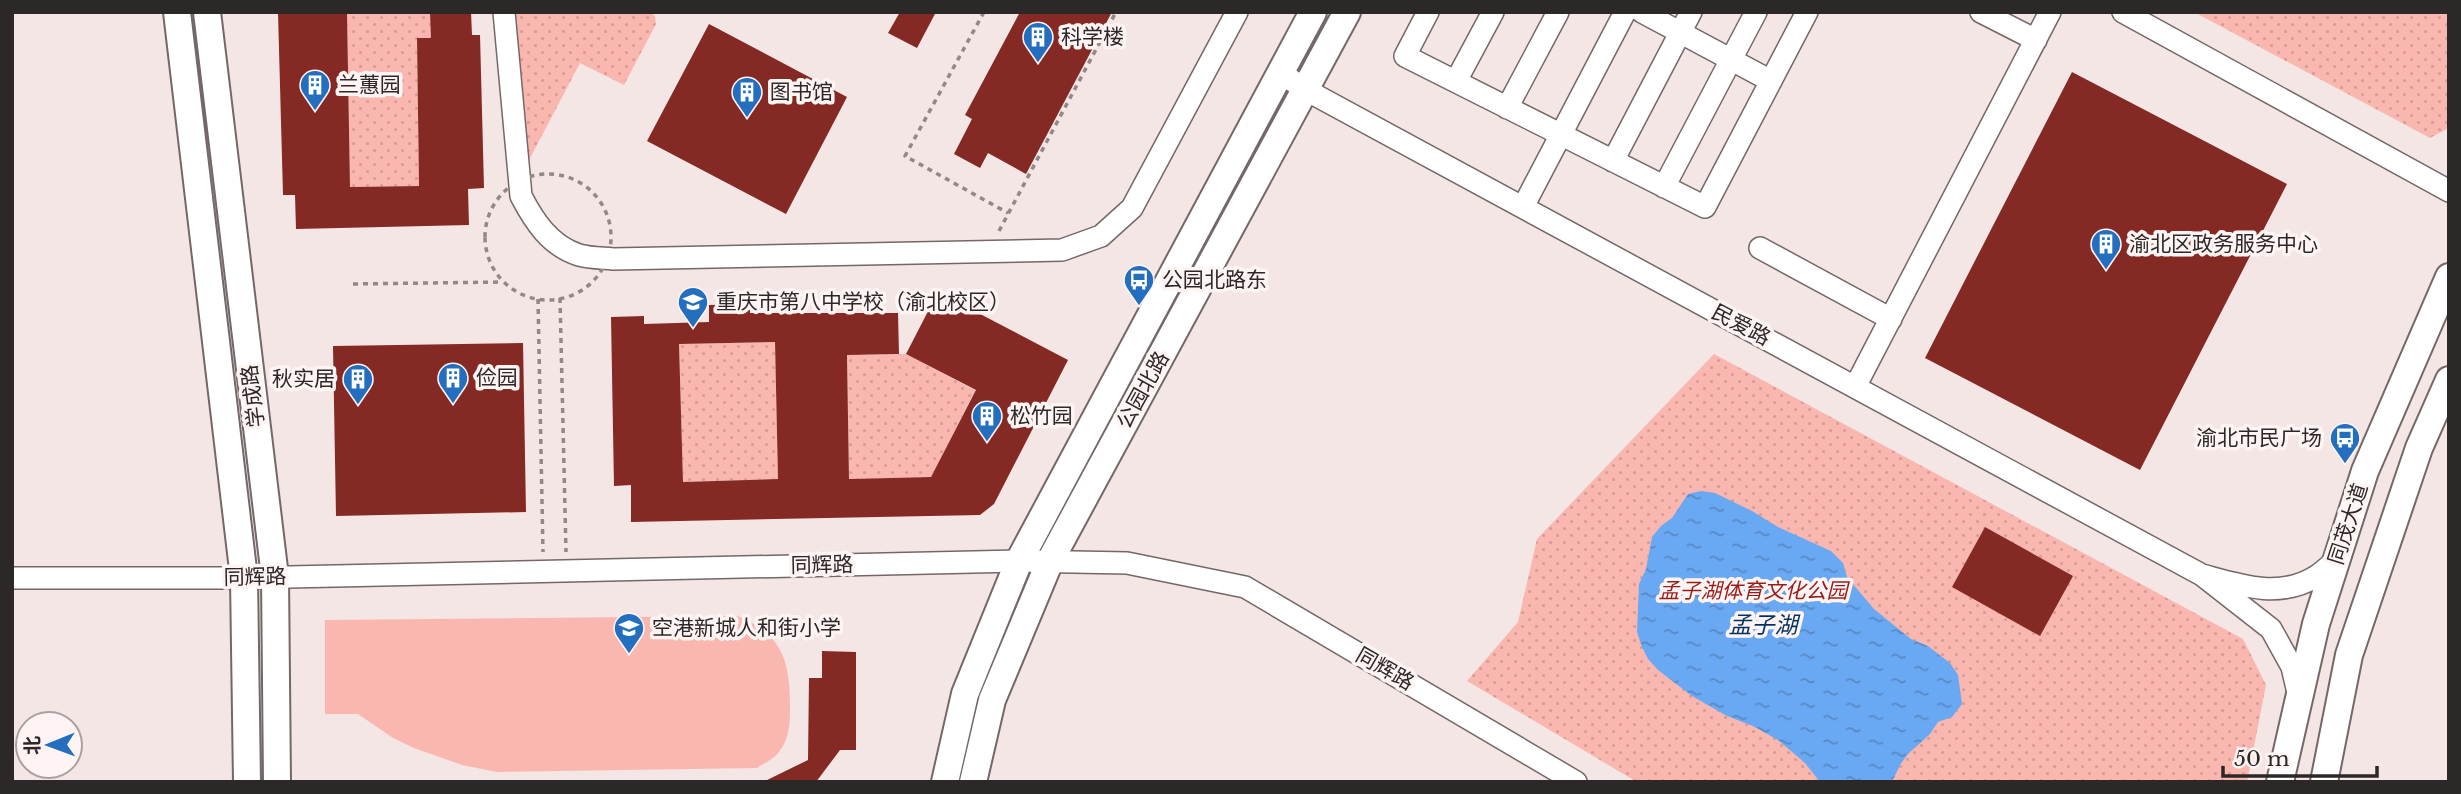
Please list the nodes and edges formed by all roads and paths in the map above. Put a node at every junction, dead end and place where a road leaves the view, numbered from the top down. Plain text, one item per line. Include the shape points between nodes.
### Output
1 (177, 12) edge
2 (207, 12) edge
3 (504, 12) edge
4 (984, 12) edge
5 (1116, 12) edge
6 (1237, 12) edge
7 (1313, 12) edge
8 (1347, 12) edge
9 (1428, 12) edge
10 (1493, 12) edge
11 (1558, 12) edge
12 (1625, 12) edge
13 (1642, 12) edge
14 (1691, 12) edge
15 (1756, 12) edge
16 (1807, 12) edge
17 (1981, 12) edge
18 (2050, 12) edge
19 (2123, 12) edge
20 (1680, 32) junction
21 (2036, 40) junction
22 (1732, 60) junction
23 (1281, 73) junction
24 (1456, 81) junction
25 (1771, 81) junction
26 (1306, 90) junction
27 (1507, 107) junction
28 (1560, 135) junction
29 (1612, 161) junction
30 (1664, 187) junction
31 (2449, 191) edge
32 (1523, 207) junction
33 (1008, 213) junction
34 (1760, 248) dead end
35 (988, 251) junction
36 (2449, 277) edge
37 (506, 282) dead end
38 (353, 284) dead end
39 (560, 298) dead end
40 (538, 299) dead end
41 (1891, 319) junction
42 (2449, 380) edge
43 (1855, 387) junction
44 (2336, 560) junction
45 (1019, 561) junction
46 (1050, 561) junction
47 (543, 571) junction
48 (566, 571) junction
49 (2202, 575) junction
50 (275, 577) junction
51 (12, 578) edge
52 (244, 578) junction
53 (2299, 699) junction
54 (247, 782) edge
55 (277, 782) edge
56 (945, 782) edge
57 (973, 782) edge
58 (1576, 782) edge
59 (2280, 782) edge
60 (2324, 782) edge

1 - 52 main road, 学成路
2 - 50 main road, 学成路
3 - 35 street via 521,195 554,242 580,256
4 - 33 path via 905,156
5 - 33 path
6 - 35 street via 1132,208 1101,236 1062,250
7 - 23 main road, 公园北路
8 - 26 main road, 公园北路
9 - 24 street via 1405,55
10 - 24 street
11 - 27 street
12 - 28 street
13 - 20 street
14 - 20 street
15 - 22 street
16 - 25 street
17 - 21 street
18 - 21 street
19 - 31 street
20 - 22 street
20 - 29 street
21 - 41 street
22 - 25 street
22 - 30 street
23 - 26 street, 民爱路
23 - 45 main road, 公园北路
24 - 27 street
25 - 30 street via 1705,207
26 - 32 street, 民爱路
26 - 46 main road, 公园北路
27 - 28 street
28 - 29 street
28 - 32 street
29 - 30 street
32 - 43 street, 民爱路
33 - 35 path
34 - 41 street
36 - 44 main road, 同茂大道 via 2365,471
37 - 38 path
39 - 48 path
40 - 47 path
41 - 43 street
42 - 60 main road, 同茂大道 via 2419,448 2349,655
43 - 49 street, 民爱路
44 - 49 street via 2314,578 2268,590
44 - 53 main road, 同茂大道
45 - 46 street, 同辉路
45 - 48 street, 同辉路
45 - 56 main road, 公园北路 via 965,694
46 - 57 main road, 公园北路 via 992,700
46 - 58 street, 同辉路 via 1127,563 1245,587
47 - 48 street, 同辉路
47 - 50 street, 同辉路
49 - 53 street via 2271,628 2292,667
50 - 52 street, 同辉路
50 - 55 main road, 学成路
51 - 52 street, 同辉路
52 - 54 main road, 学成路
53 - 59 main road, 同茂大道

